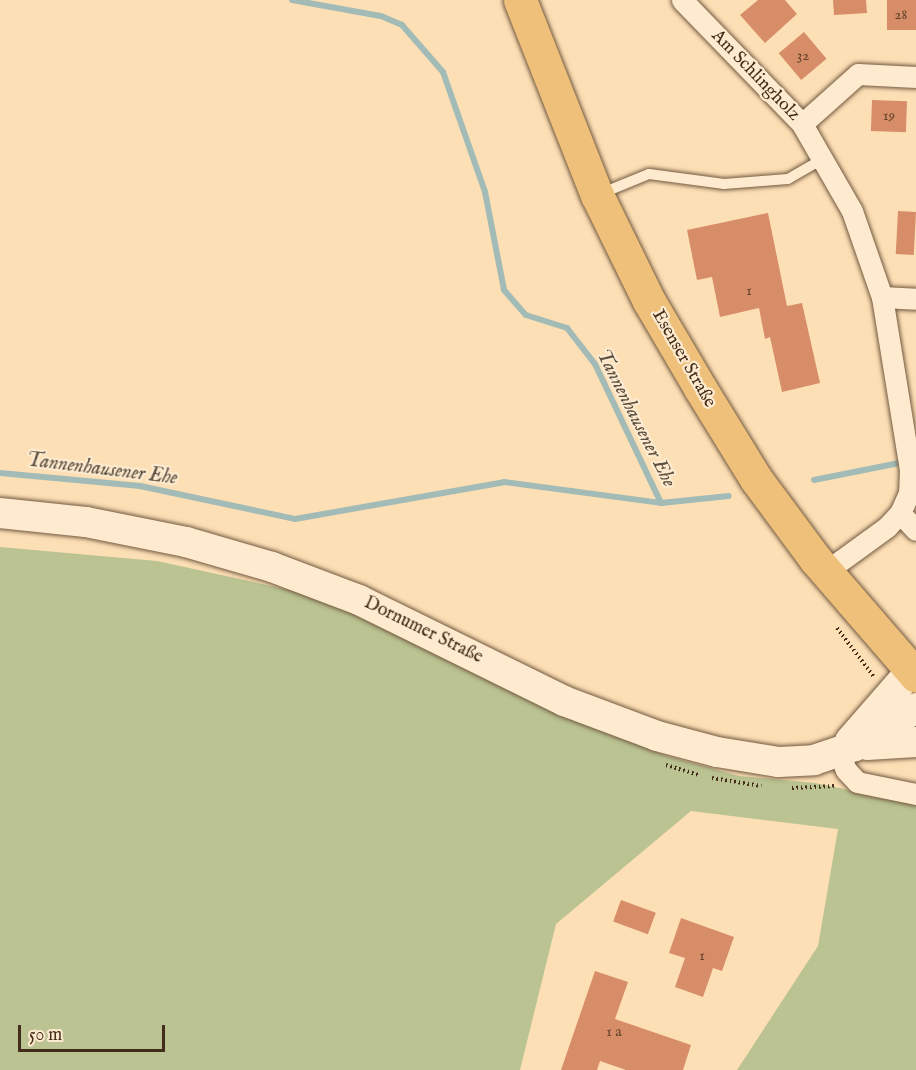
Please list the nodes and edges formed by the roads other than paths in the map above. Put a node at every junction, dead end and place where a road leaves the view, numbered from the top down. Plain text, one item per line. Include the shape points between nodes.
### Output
1 (520, 0) edge
2 (682, 0) edge
3 (916, 77) edge
4 (802, 124) junction
5 (822, 159) junction
6 (597, 195) junction
7 (882, 297) junction
8 (916, 299) edge
9 (0, 513) edge
10 (900, 513) junction
11 (916, 530) edge
12 (825, 572) junction
13 (914, 673) edge
14 (916, 708) edge
15 (916, 742) edge
16 (847, 749) junction
17 (916, 794) edge

1 - 6 main road, Esenser Straße
2 - 4 street, Am Schlingholz
3 - 4 street via 858,74
4 - 5 street, Am Schlingholz
5 - 6 lane via 789,179 724,184 649,174
5 - 7 street, Am Schlingholz via 852,211
6 - 12 main road, Esenser Straße via 649,301 706,399 756,479
7 - 8 street
7 - 10 street, Am Schlingholz via 909,460 909,492
9 - 16 main road, Dornumer Straße via 86,522 186,542 272,567 359,600 564,701 657,736 779,762 814,760
10 - 11 street
10 - 12 street
12 - 13 main road, Esenser Straße
13 - 16 main road
14 - 16 main road, Dornumer Straße
15 - 16 main road
16 - 17 street via 846,770 857,782

